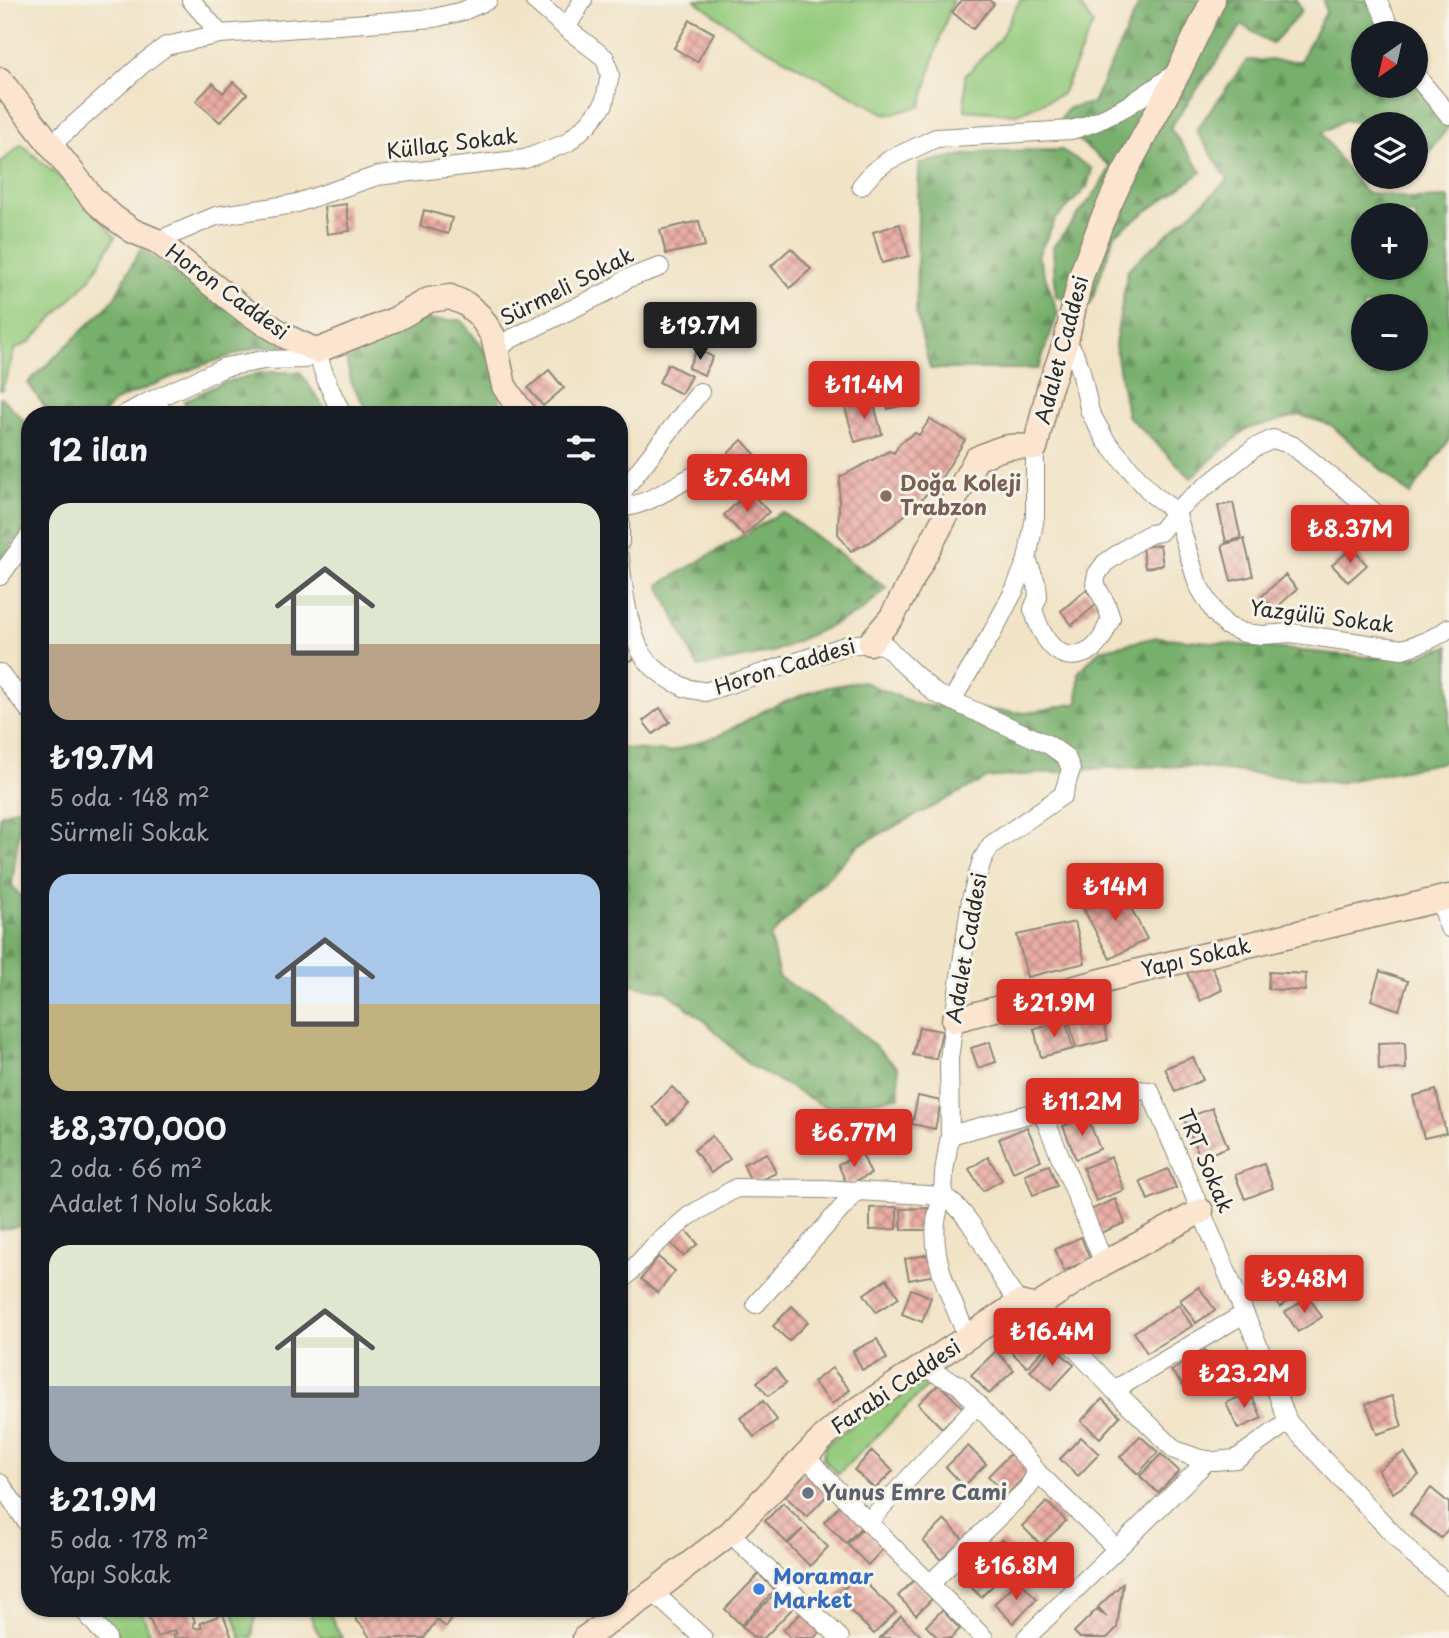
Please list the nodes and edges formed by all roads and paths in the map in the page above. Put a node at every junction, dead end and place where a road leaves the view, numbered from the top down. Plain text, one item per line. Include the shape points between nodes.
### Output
1 (191, 0) edge
2 (488, 0) edge
3 (534, 0) edge
4 (583, 0) edge
5 (1213, 0) edge
6 (1377, 0) edge
7 (1388, 21) edge
8 (566, 28) junction
9 (220, 34) junction
10 (1179, 71) junction
11 (0, 80) edge
12 (1428, 90) edge
13 (1449, 115) edge
14 (51, 145) junction
15 (861, 186) dead end
16 (157, 241) junction
17 (660, 267) dead end
18 (1066, 341) junction
19 (317, 351) junction
20 (496, 351) junction
21 (700, 392) dead end
22 (154, 400) junction
23 (142, 406) edge
24 (158, 406) edge
25 (338, 406) edge
26 (517, 406) edge
27 (1035, 448) junction
28 (691, 477) dead end
29 (628, 484) edge
30 (628, 507) edge
31 (1176, 512) junction
32 (1372, 523) dead end
33 (21, 547) edge
34 (1027, 560) junction
35 (0, 576) edge
36 (628, 612) edge
37 (1449, 628) edge
38 (870, 643) junction
39 (0, 673) edge
40 (21, 699) edge
41 (952, 700) junction
42 (1445, 898) edge
43 (1449, 928) edge
44 (954, 1020) junction
45 (1042, 1112) junction
46 (950, 1135) junction
47 (858, 1190) junction
48 (943, 1196) junction
49 (1201, 1211) junction
50 (1104, 1263) junction
51 (628, 1274) edge
52 (756, 1304) dead end
53 (1028, 1305) junction
54 (1244, 1314) junction
55 (968, 1338) junction
56 (923, 1367) junction
57 (1114, 1390) junction
58 (978, 1404) junction
59 (1287, 1422) junction
60 (805, 1456) junction
61 (1208, 1460) junction
62 (1037, 1472) junction
63 (0, 1483) edge
64 (21, 1514) edge
65 (867, 1522) junction
66 (730, 1533) junction
67 (1117, 1549) junction
68 (930, 1584) junction
69 (1449, 1585) edge
70 (653, 1592) junction
71 (628, 1609) edge
72 (90, 1617) edge
73 (616, 1617) edge
74 (107, 1638) edge
75 (585, 1638) edge
76 (703, 1638) edge
77 (840, 1638) edge
78 (984, 1638) edge
79 (1026, 1638) edge

1 - 9 street
2 - 9 street via 434,18
3 - 8 street, Küllaç Sokak
4 - 8 street
5 - 10 street, Adalet Caddesi
6 - 7 street
8 - 16 street, Küllaç Sokak via 605,58 610,75 604,104 567,143 525,159 377,176 294,204 216,216
9 - 14 street via 166,46
10 - 15 street via 1129,106 1090,125 936,138 889,160
10 - 18 street, Adalet Caddesi via 1101,223 1081,276
11 - 14 street, Horon Caddesi
12 - 13 street
14 - 16 street, Horon Caddesi via 94,200 133,231
16 - 19 street, Horon Caddesi via 247,312
17 - 20 street, Sürmeli Sokak via 626,279
18 - 27 street, Adalet Caddesi
18 - 31 street via 1080,367 1090,412 1106,441 1153,494
19 - 20 street via 396,319 429,300 450,297 480,316 493,336
19 - 22 street via 305,359 225,367
19 - 25 street
20 - 26 street via 504,386
21 - 29 street
22 - 23 street
22 - 24 street
27 - 34 street via 1035,517
27 - 38 street, Adalet Caddesi via 1017,445 976,459 892,617
28 - 30 street
31 - 32 street via 1254,448 1273,439 1292,445 1374,512
31 - 34 street via 1160,532 1137,541 1097,574 1095,584 1111,619 1101,639 1081,655 1067,656 1047,641 1032,609 1037,585
31 - 37 street, Yazgülü Sokak via 1198,584 1227,626 1244,633 1291,633 1402,649
33 - 35 street
34 - 41 street via 992,633
36 - 38 street, Horon Caddesi via 645,657 660,673 705,692 848,645
38 - 41 street, Adalet Caddesi via 886,646 935,693
39 - 40 street
41 - 44 street, Adalet Caddesi via 1049,745 1066,757 1071,769 1063,795 991,845 982,860 971,899
42 - 43 street, Yapı Sokak
42 - 44 street, Yapı Sokak
44 - 46 street, Adalet Caddesi via 949,1059
45 - 46 street, TRT Sokak
45 - 49 street, TRT Sokak via 1124,1089 1150,1091
45 - 50 street
46 - 48 street, Adalet Caddesi
47 - 48 street
47 - 51 street via 736,1188 689,1216
47 - 52 street
48 - 53 street via 953,1201 973,1228 1005,1284
48 - 55 street, Adalet Caddesi via 936,1223 937,1249 944,1280
49 - 50 street, Farabi Caddesi
49 - 54 street, TRT Sokak
50 - 53 street, Farabi Caddesi
53 - 55 street, Farabi Caddesi
53 - 57 street
54 - 57 street
54 - 59 street, TRT Sokak
55 - 56 street, Farabi Caddesi
56 - 58 street via 960,1385
56 - 60 street, Farabi Caddesi via 851,1414
57 - 61 street via 1175,1450
58 - 62 street
58 - 65 street
59 - 61 street via 1236,1459
59 - 69 street, TRT Sokak via 1412,1554
60 - 65 street
60 - 66 street, Farabi Caddesi
61 - 67 street
62 - 67 street
62 - 68 street via 1028,1488
63 - 64 street
65 - 68 street
66 - 70 street, Farabi Caddesi
66 - 77 street
67 - 79 street
68 - 78 street
70 - 71 street, Farabi Caddesi
70 - 76 street
72 - 74 street
73 - 75 street, Farabi Caddesi

